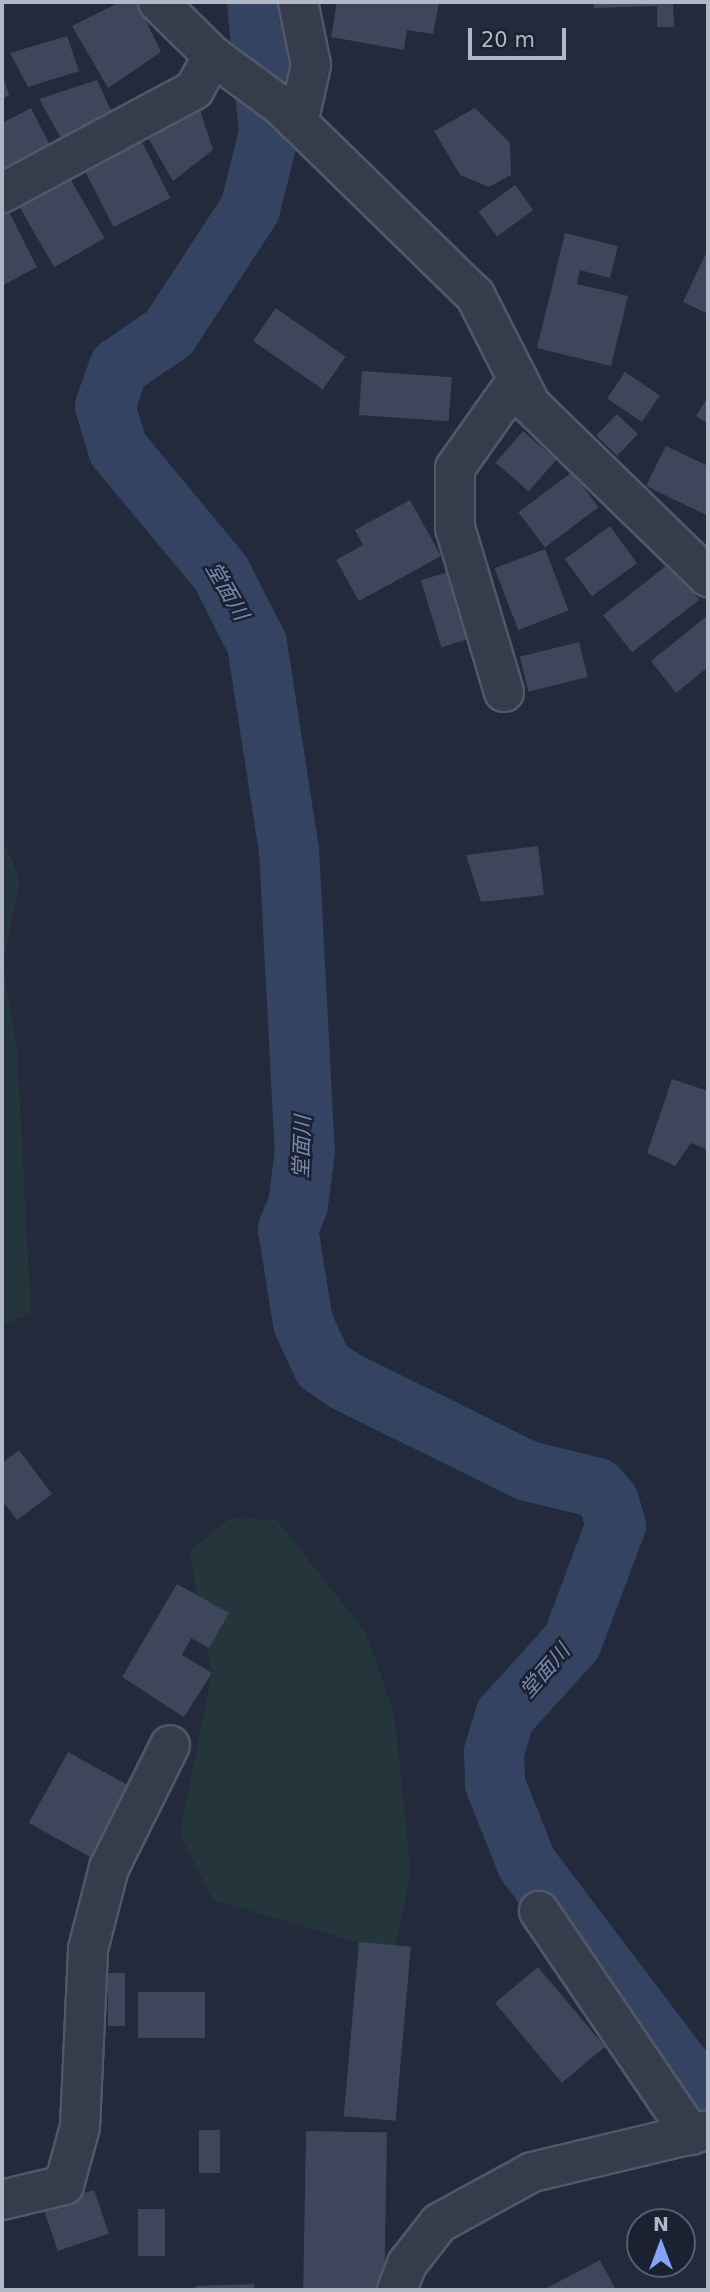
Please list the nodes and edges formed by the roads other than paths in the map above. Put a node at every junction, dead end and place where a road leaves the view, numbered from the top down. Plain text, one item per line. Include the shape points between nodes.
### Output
1 (158, 2) edge
2 (298, 2) edge
3 (213, 56) junction
4 (289, 114) junction
5 (2, 193) edge
6 (518, 379) junction
7 (708, 577) edge
8 (504, 692) dead end
9 (170, 1745) dead end
10 (538, 1911) dead end
11 (700, 2133) edge
12 (2, 2200) edge
13 (397, 2290) edge

1 - 3 street
2 - 4 street via 311,65
3 - 4 street
3 - 5 street via 194,90
4 - 6 street via 475,295
6 - 7 street via 531,405
6 - 8 street via 455,468 455,528
9 - 12 street via 108,1868 88,1949 80,2127 64,2185
10 - 11 street
11 - 13 street via 532,2172 439,2223 407,2264

